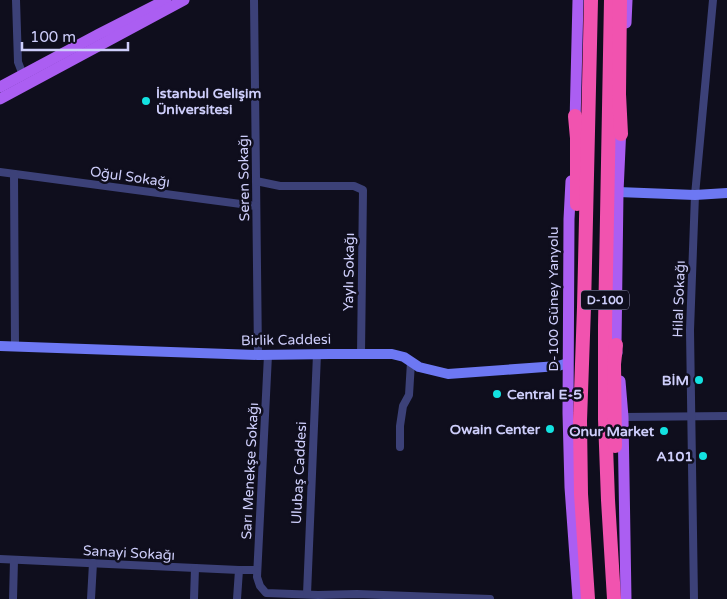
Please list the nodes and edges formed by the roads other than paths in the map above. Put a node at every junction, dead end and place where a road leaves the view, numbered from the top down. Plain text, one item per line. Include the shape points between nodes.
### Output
1 (16, 0) edge
2 (166, 0) edge
3 (184, 0) edge
4 (254, 0) edge
5 (578, 0) edge
6 (591, 0) edge
7 (611, 0) edge
8 (620, 0) edge
9 (627, 0) edge
10 (713, 0) edge
11 (23, 75) junction
12 (0, 87) edge
13 (0, 99) edge
14 (575, 116) junction
15 (620, 134) junction
16 (0, 172) edge
17 (14, 174) junction
18 (256, 181) junction
19 (618, 192) junction
20 (727, 193) edge
21 (695, 195) junction
22 (256, 206) junction
23 (616, 344) junction
24 (0, 346) edge
25 (15, 346) junction
26 (317, 354) junction
27 (361, 354) junction
28 (263, 355) junction
29 (582, 357) junction
30 (411, 362) junction
31 (568, 363) junction
32 (690, 416) junction
33 (727, 416) edge
34 (623, 417) junction
35 (400, 447) dead end
36 (0, 560) edge
37 (14, 560) junction
38 (93, 563) junction
39 (195, 568) junction
40 (239, 570) junction
41 (257, 570) junction
42 (306, 594) junction
43 (275, 596) edge
44 (357, 596) edge
45 (318, 597) edge
46 (13, 599) edge
47 (92, 599) edge
48 (194, 599) edge
49 (238, 599) edge
50 (490, 599) edge
51 (578, 599) edge
52 (588, 599) edge
53 (614, 599) edge
54 (626, 599) edge
55 (694, 599) edge

1 - 11 street via 18,62
2 - 11 main road
3 - 13 main road
4 - 18 street, Seren Sokağı
5 - 14 main road, D-100 Güney Yanyolu
6 - 29 highway, D-100
7 - 53 highway, D-100 via 605,419
8 - 15 highway
9 - 15 main road
10 - 21 street, Hilal Sokağı
11 - 12 main road
14 - 29 highway
14 - 31 main road, D-100 Güney Yanyolu via 569,219
15 - 19 main road
16 - 17 street, Oğul Sokağı
17 - 22 street, Oğul Sokağı
17 - 25 street
18 - 22 street, Seren Sokağı
18 - 27 street, Yaylı Sokağı via 280,186 354,186 363,190
19 - 21 street
19 - 23 main road
20 - 21 street
21 - 32 street, Hilal Sokağı
22 - 28 street, Seren Sokağı
23 - 34 main road
23 - 53 highway via 617,584
24 - 25 street, Birlik Caddesi
25 - 28 street, Birlik Caddesi
26 - 27 street, Birlik Caddesi
26 - 28 street, Birlik Caddesi
26 - 42 street, Ulubaş Caddesi
27 - 30 street, Birlik Caddesi via 392,354
28 - 41 street, Sarı Menekşe Sokağı
29 - 52 highway, D-100 via 581,494
30 - 31 street, Birlik Caddesi via 448,374
30 - 35 street via 409,395 403,406 400,426
31 - 51 main road, D-100 Güney Yanyolu via 570,487
32 - 33 street
32 - 34 street
32 - 55 street, Hilal Sokağı
34 - 54 main road
36 - 37 street, Sanayi Sokağı
37 - 38 street, Sanayi Sokağı
37 - 46 street
38 - 39 street, Sanayi Sokağı
38 - 47 street
39 - 40 street, Sanayi Sokağı
39 - 48 street
40 - 41 street, Sanayi Sokağı
40 - 49 street
41 - 43 street, Sarı Menekşe Sokağı via 260,586
42 - 43 street
42 - 45 street
44 - 45 street
44 - 50 street

